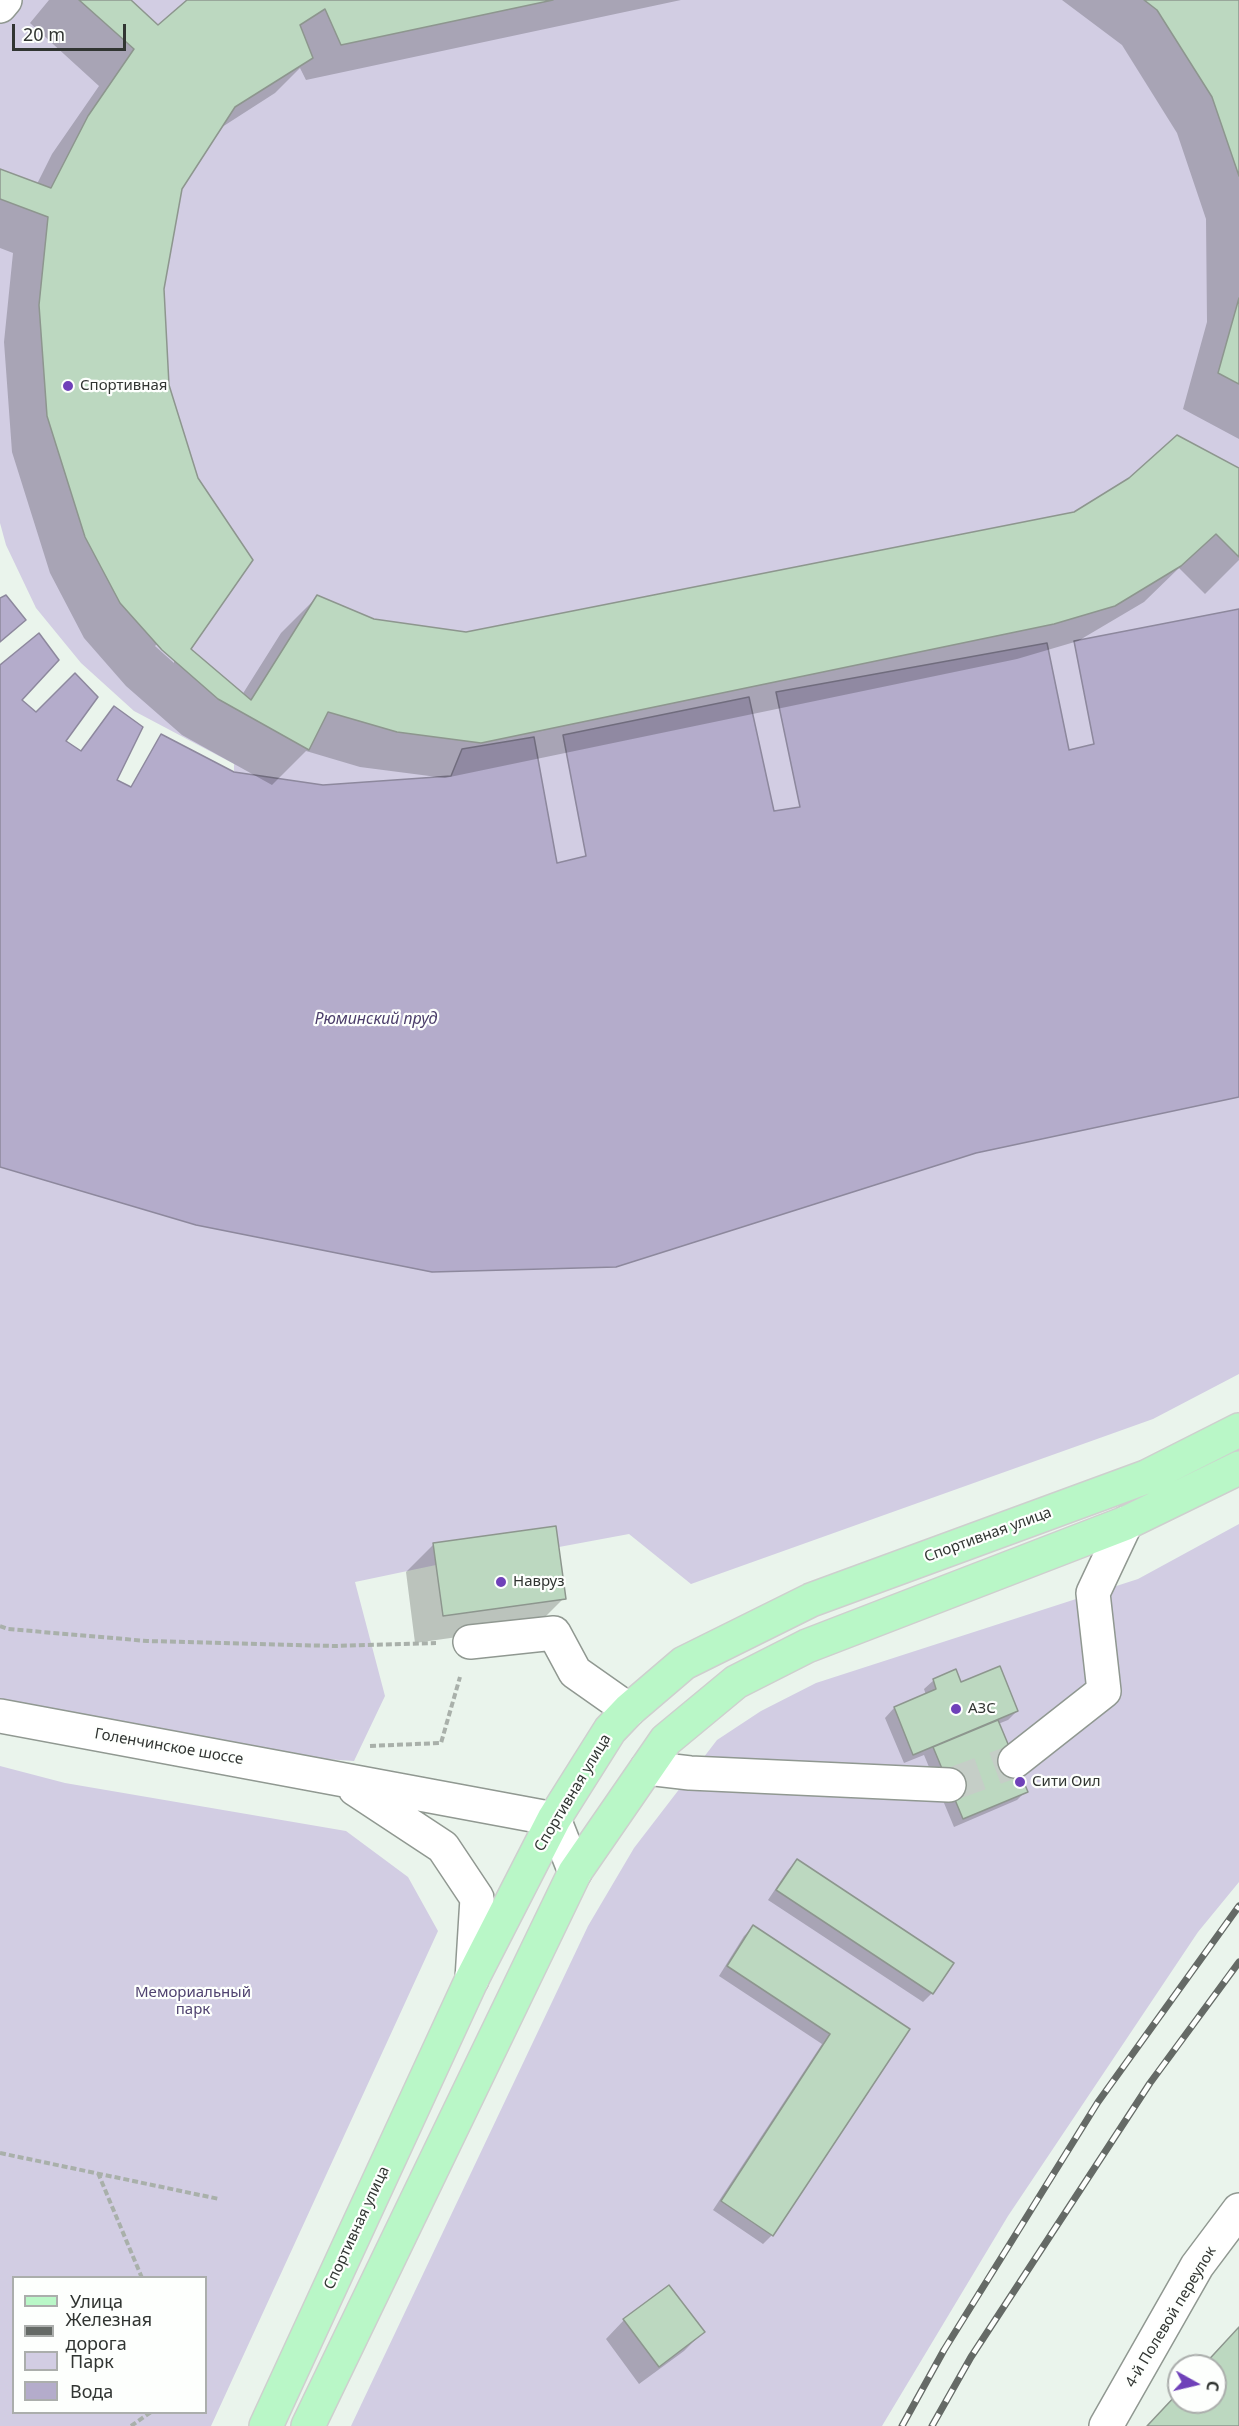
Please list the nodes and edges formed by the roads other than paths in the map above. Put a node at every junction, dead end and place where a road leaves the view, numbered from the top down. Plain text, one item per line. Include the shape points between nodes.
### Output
1 (5, 0) edge
2 (0, 6) edge
3 (1239, 1430) edge
4 (1239, 1468) edge
5 (1126, 1522) junction
6 (470, 1642) road end
7 (629, 1710) junction
8 (0, 1716) edge
9 (1015, 1761) tunnel mouth
10 (647, 1768) junction
11 (338, 1778) junction
12 (949, 1785) tunnel mouth
13 (554, 1820) junction
14 (575, 1872) junction
15 (472, 1979) junction
16 (1239, 2210) edge
17 (266, 2426) edge
18 (308, 2426) edge
19 (1106, 2426) edge

1 - 2 street
3 - 7 main road, Спортивная улица via 1146,1477 811,1600 684,1663
4 - 5 main road
5 - 9 street via 1093,1593 1104,1691
5 - 10 main road via 807,1646 736,1682 666,1740
6 - 7 street via 554,1633 575,1672
7 - 13 main road, Спортивная улица via 610,1730
8 - 11 street, Голенчинское шоссе
10 - 12 street
10 - 14 main road
11 - 13 street, Голенчинское шоссе
11 - 15 street, Голенчинское шоссе via 443,1847 477,1898
13 - 14 street
13 - 15 main road, Спортивная улица
14 - 18 main road
15 - 17 main road, Спортивная улица
16 - 19 street, 4-й Полевой переулок via 1197,2266

